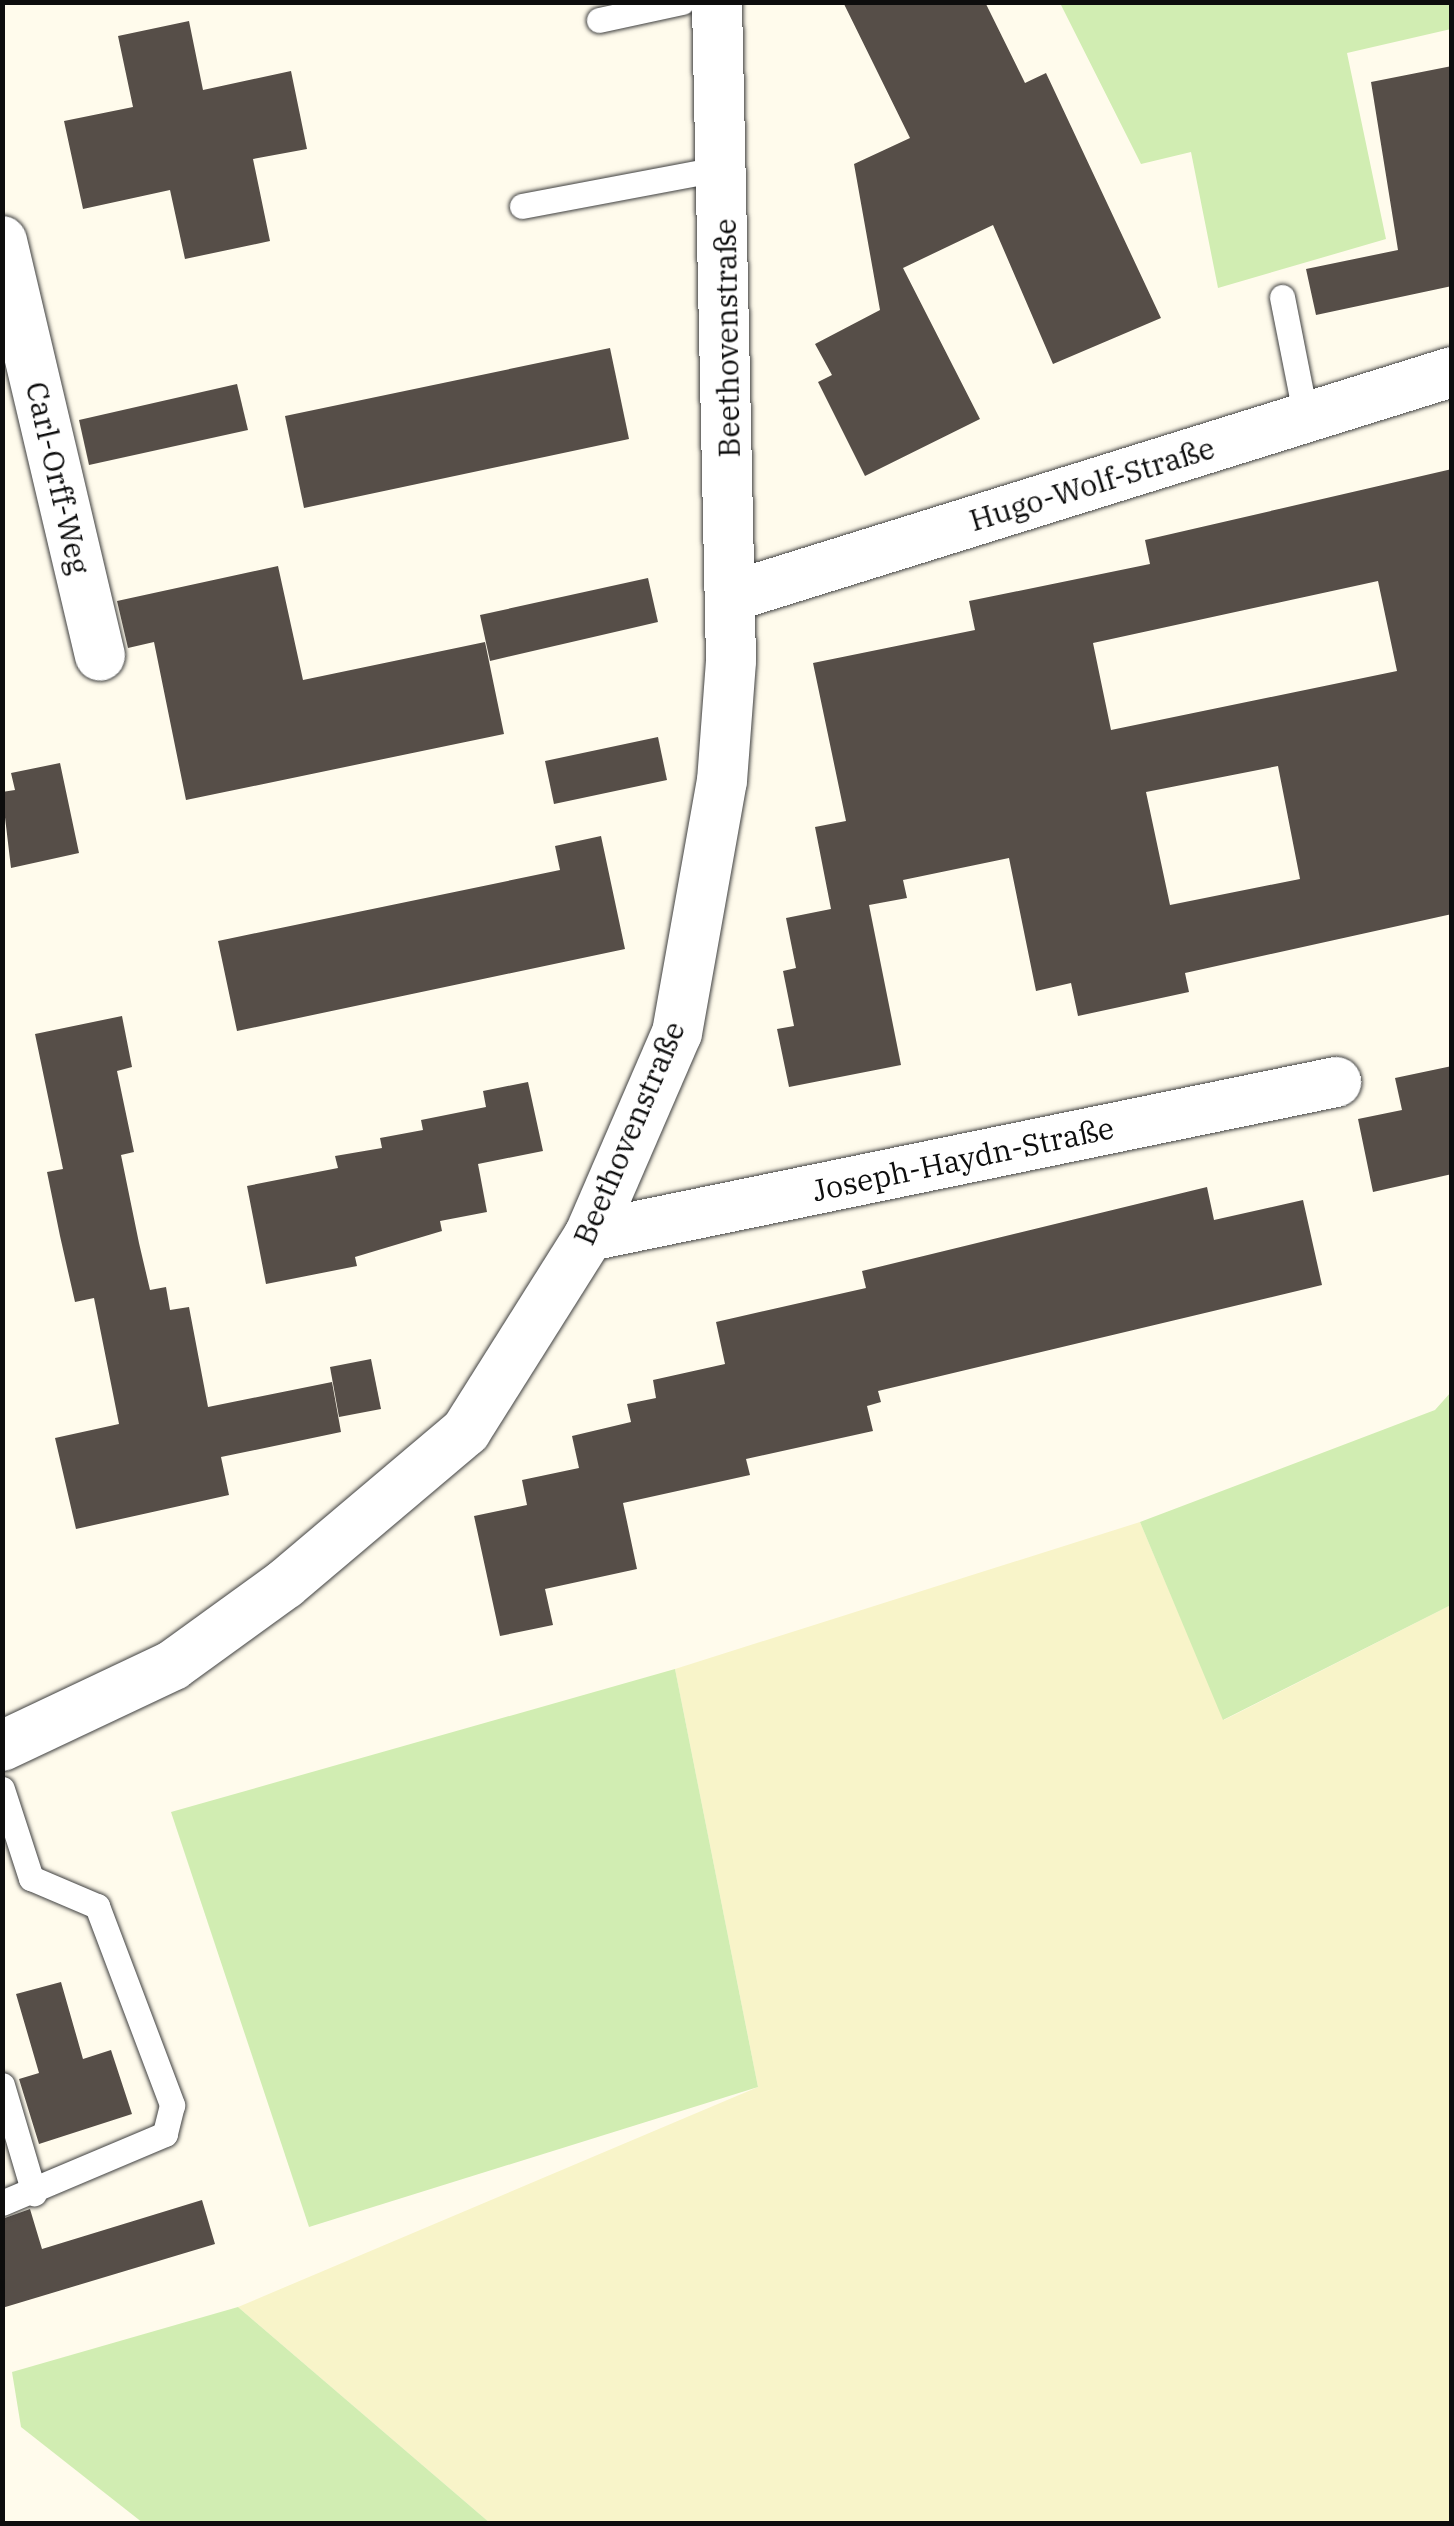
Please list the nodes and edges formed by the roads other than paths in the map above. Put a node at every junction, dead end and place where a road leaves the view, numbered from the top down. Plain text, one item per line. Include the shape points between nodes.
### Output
1 (682, 2) edge
2 (717, 2) edge
3 (599, 20) dead end
4 (723, 168) junction
5 (522, 206) dead end
6 (2, 242) edge
7 (1282, 297) dead end
8 (1452, 372) edge
9 (1306, 418) junction
10 (733, 596) junction
11 (100, 656) dead end
12 (1336, 1082) dead end
13 (590, 1236) junction
14 (2, 1746) edge
15 (2, 1789) edge
16 (2, 2085) edge
17 (34, 2193) junction
18 (2, 2203) edge

1 - 3 lane
2 - 4 street, Beethovenstraße
4 - 5 lane
4 - 10 street, Beethovenstraße
6 - 11 street, Carl-Orff-Weg
7 - 9 lane
8 - 9 street, Hugo-Wolf-Straße
9 - 10 street, Hugo-Wolf-Straße
10 - 13 street, Beethovenstraße via 722,781 678,1033
12 - 13 street, Joseph-Haydn-Straße
13 - 14 street, Beethovenstraße via 466,1431 285,1584 173,1665
15 - 17 lane via 31,1878 97,1906 172,2105 165,2134
16 - 17 lane
17 - 18 lane

